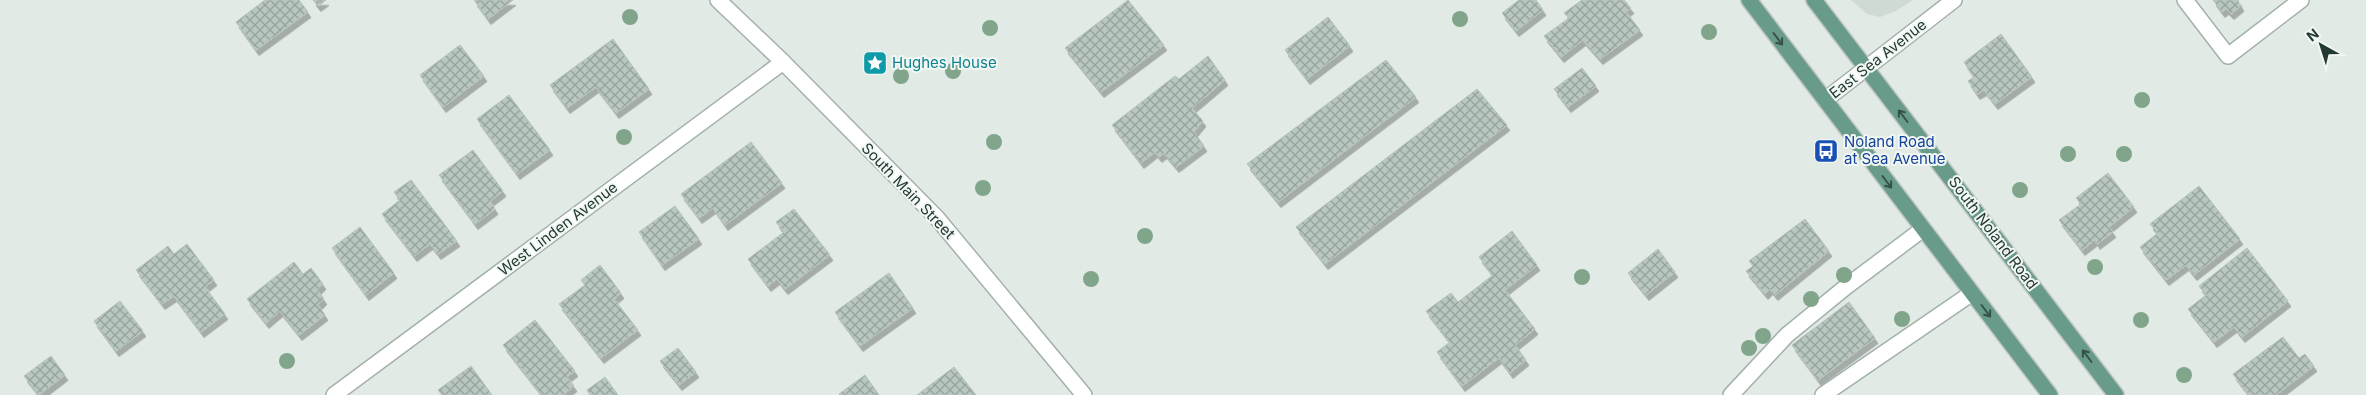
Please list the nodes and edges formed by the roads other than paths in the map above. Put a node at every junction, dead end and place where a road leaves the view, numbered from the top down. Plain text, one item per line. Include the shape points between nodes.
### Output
1 (718, 0) edge
2 (1749, 0) edge
3 (1814, 0) edge
4 (1954, 0) edge
5 (2185, 0) edge
6 (2300, 0) edge
7 (783, 62) junction
8 (1867, 69) junction
9 (1825, 100) junction
10 (1923, 229) junction
11 (1972, 293) junction
12 (334, 395) edge
13 (1084, 395) edge
14 (1731, 395) edge
15 (1822, 395) edge
16 (2050, 395) edge
17 (2116, 395) edge

1 - 7 street, South Main Street
2 -> 9 main road
3 - 8 main road, South Noland Road
4 - 8 street, East Sea Avenue
5 - 6 street via 2228,56
7 - 12 street, West Linden Avenue
7 - 13 street, South Main Street via 937,218
8 - 9 street, East Sea Avenue
17 -> 8 main road, South Noland Road
9 -> 10 main road
10 - 11 main road
10 - 14 street via 1787,335
11 - 15 street
11 -> 16 main road

